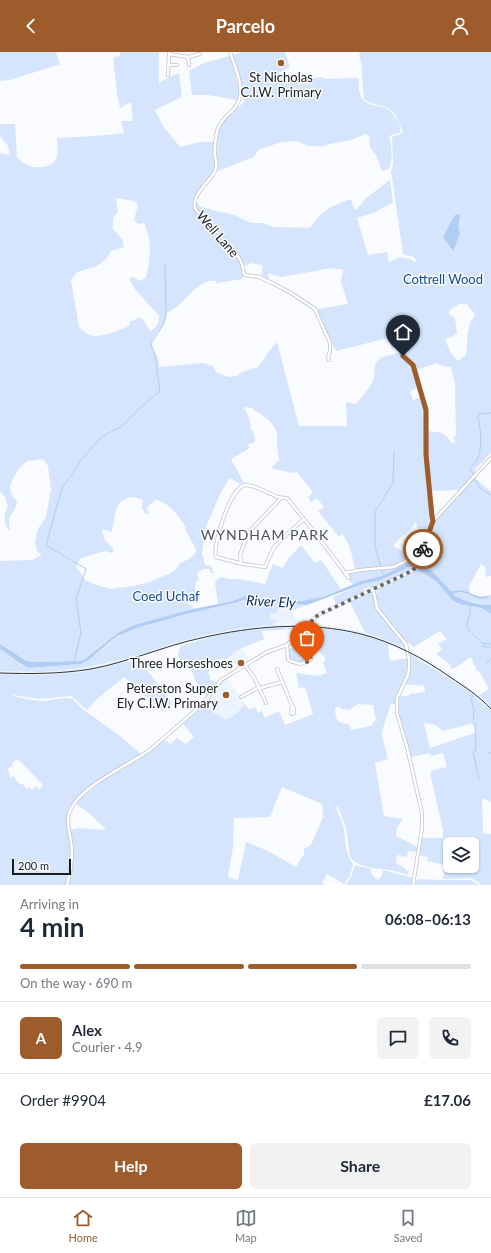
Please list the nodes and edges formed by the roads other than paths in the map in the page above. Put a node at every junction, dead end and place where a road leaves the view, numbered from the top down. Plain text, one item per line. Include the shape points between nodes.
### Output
1 (230, 52) edge
2 (169, 53) edge
3 (200, 54) dead end
4 (188, 57) junction
5 (169, 65) junction
6 (177, 65) dead end
7 (189, 65) dead end
8 (168, 75) dead end
9 (399, 347) dead end
10 (329, 360) dead end
11 (491, 458) edge
12 (281, 498) junction
13 (304, 519) junction
14 (433, 521) junction
15 (421, 552) junction
16 (241, 563) junction
17 (345, 573) junction
18 (349, 578) dead end
19 (373, 588) junction
20 (302, 631) junction
21 (287, 645) junction
22 (245, 665) junction
23 (277, 669) dead end
24 (282, 682) junction
25 (260, 688) junction
26 (241, 697) dead end
27 (266, 703) dead end
28 (292, 705) dead end
29 (68, 885) edge
30 (413, 885) edge

1 - 10 street, Well Lane via 239,83 240,98 236,108 220,124 216,132 214,155 217,164 196,198 194,206 237,254 244,274 291,293 317,311 330,343
2 - 4 street
2 - 5 street
3 - 4 street
4 - 7 street
5 - 6 street
5 - 8 street
9 - 14 street via 403,356 413,365 426,410 426,455
11 - 14 street
12 - 13 street via 287,498
12 - 16 street via 248,533 240,555
12 - 16 street via 247,485 241,487 229,504 215,552 216,557
13 - 16 street via 274,547 265,567
13 - 17 street
14 - 15 street
15 - 17 street via 394,567
15 - 19 street via 412,571
17 - 18 street
19 - 20 street, bridge via 318,615
19 - 30 street via 377,608 406,644 409,660 408,675 397,702 422,813
20 - 21 street
20 - 21 street via 310,660 301,664 290,661
21 - 22 street via 267,652
22 - 25 street
22 - 29 street via 221,680 197,709 151,749 101,780 71,806 68,821 72,852
23 - 24 street
24 - 25 street
24 - 28 street
25 - 26 street
25 - 27 street

